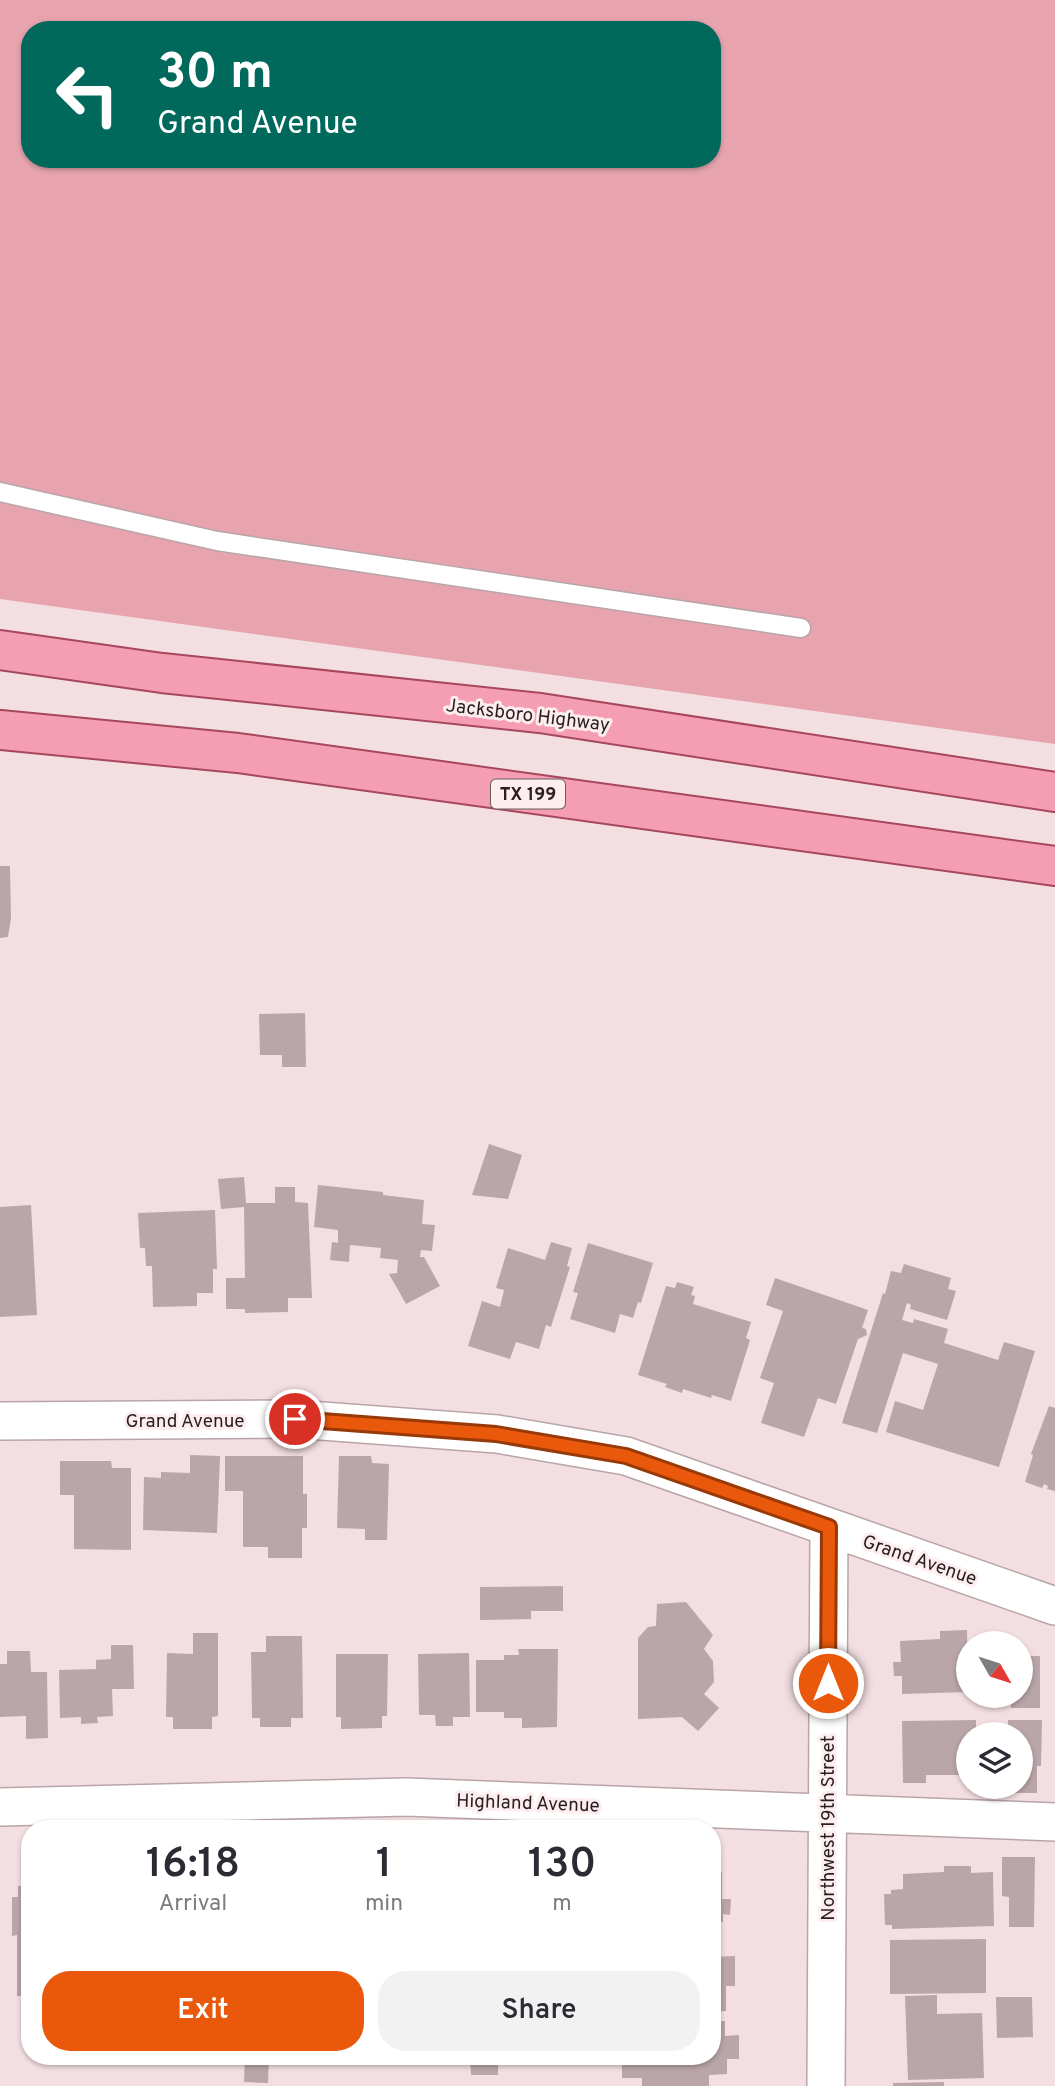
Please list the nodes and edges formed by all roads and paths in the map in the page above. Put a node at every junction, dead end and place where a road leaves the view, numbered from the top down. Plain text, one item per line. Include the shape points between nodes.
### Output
1 (0, 492) edge
2 (801, 628) dead end
3 (0, 650) edge
4 (0, 730) edge
5 (1055, 792) edge
6 (1055, 866) edge
7 (0, 1421) edge
8 (829, 1527) junction
9 (1055, 1606) edge
10 (0, 1807) edge
11 (828, 1813) junction
12 (1055, 1822) edge
13 (826, 2086) edge

1 - 2 lane via 217,541
3 - 5 main road, Jacksboro Highway via 162,673 540,713
4 - 6 main road, TX 199 via 239,753
7 - 8 street, Grand Avenue via 295,1419 496,1434 626,1456
8 - 9 street, Grand Avenue
8 - 11 street, Northwest 19th Street
10 - 11 street, Highland Avenue via 407,1797
11 - 12 street, Highland Avenue
11 - 13 street, Northwest 19th Street

